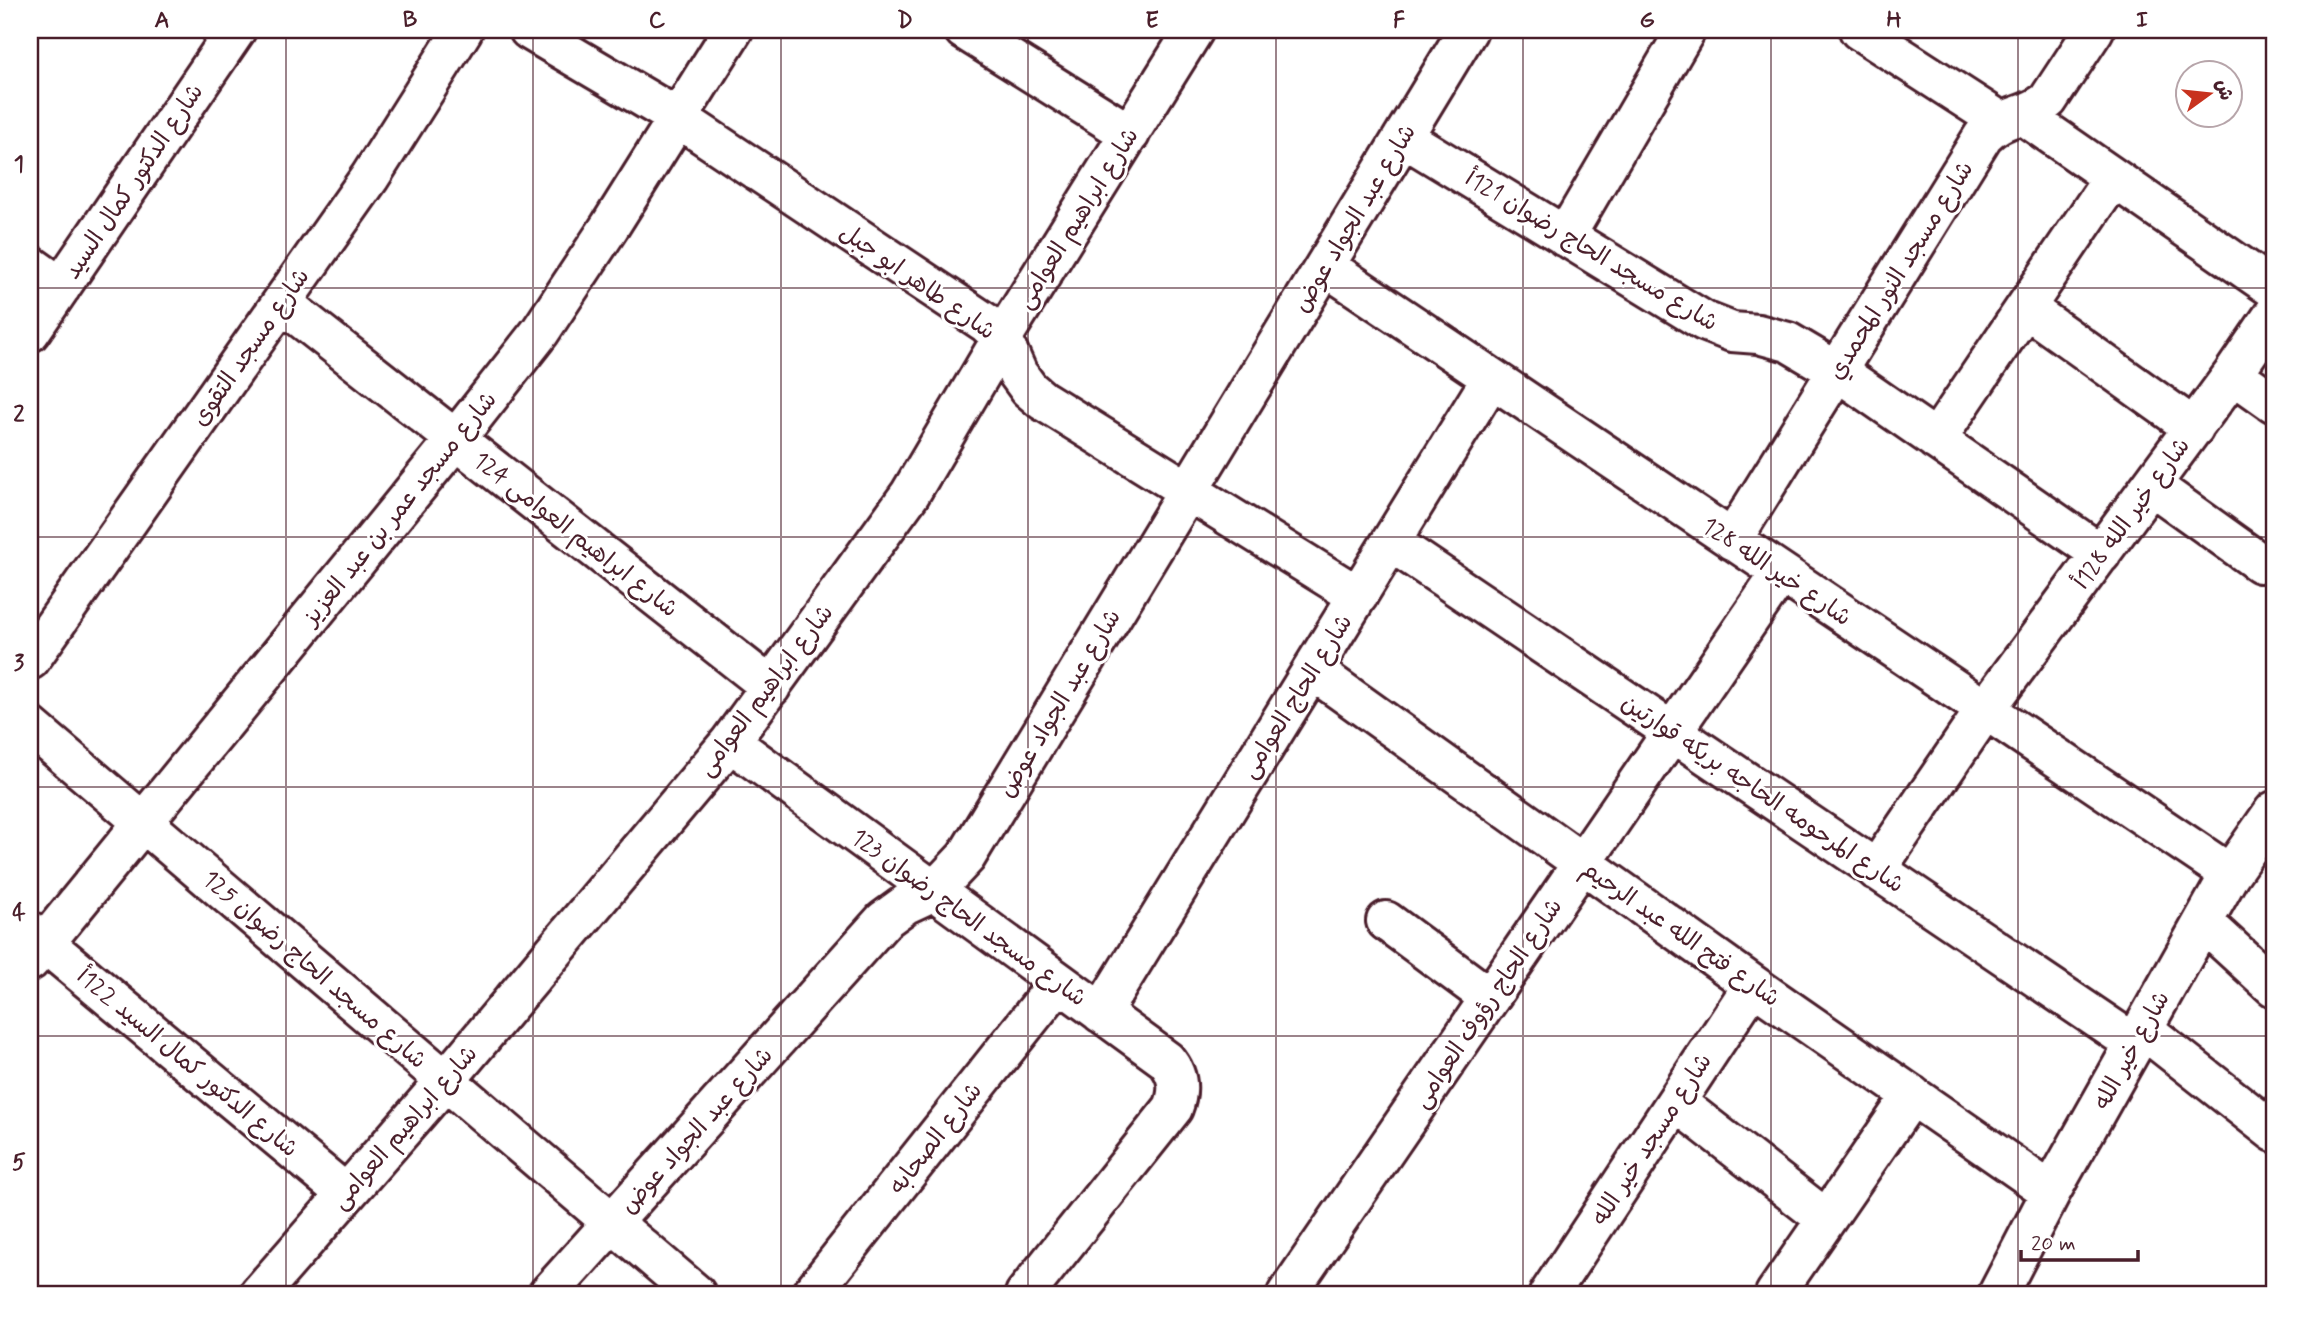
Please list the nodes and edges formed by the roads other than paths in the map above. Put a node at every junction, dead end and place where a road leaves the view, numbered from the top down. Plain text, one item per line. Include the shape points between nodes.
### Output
1 (236, 30) edge
2 (463, 30) edge
3 (529, 30) edge
4 (733, 30) edge
5 (964, 30) edge
6 (1194, 30) edge
7 (1468, 30) edge
8 (1686, 30) edge
9 (2094, 30) edge
10 (1871, 33) edge
11 (678, 118) junction
12 (2012, 118) junction
13 (1130, 134) junction
14 (1403, 137) junction
15 (2113, 178) junction
16 (1565, 237) junction
17 (30, 265) edge
18 (1325, 266) junction
19 (61, 287) junction
20 (2274, 289) edge
21 (282, 303) junction
22 (2025, 308) junction
23 (2274, 314) edge
24 (30, 332) edge
25 (1002, 338) junction
26 (1837, 371) junction
27 (2233, 374) junction
28 (1491, 379) junction
29 (2274, 403) edge
30 (2193, 428) junction
31 (455, 440) junction
32 (1936, 440) junction
33 (2151, 485) junction
34 (1188, 490) junction
35 (1732, 540) junction
36 (1391, 542) junction
37 (2101, 554) junction
38 (2260, 563) dead end
39 (1781, 573) junction
40 (1358, 596) junction
41 (30, 660) edge
42 (1312, 670) junction
43 (771, 687) junction
44 (1985, 710) junction
45 (30, 726) edge
46 (1672, 732) junction
47 (730, 742) junction
48 (2274, 811) edge
49 (144, 822) junction
50 (1582, 863) junction
51 (1876, 870) junction
52 (2230, 874) junction
53 (934, 891) junction
54 (1386, 921) dead end
55 (2203, 922) junction
56 (35, 945) edge
57 (1059, 982) junction
58 (1753, 985) junction
59 (2274, 987) edge
60 (1490, 998) junction
61 (1101, 1013) junction
62 (2139, 1036) junction
63 (446, 1080) junction
64 (1912, 1094) junction
65 (1676, 1102) junction
66 (2274, 1132) edge
67 (2051, 1192) junction
68 (346, 1194) junction
69 (1826, 1219) junction
70 (612, 1223) junction
71 (1037, 1290) edge
72 (2005, 1292) edge
73 (259, 1294) edge
74 (548, 1294) edge
75 (696, 1294) edge
76 (811, 1294) edge
77 (1287, 1294) edge
78 (1549, 1294) edge
79 (1775, 1294) edge

1 - 19 street, شارع الدكتور كمال السيد
2 - 21 street, شارع مسجد التقوى via 370,177
3 - 11 street, شارع طاهر ابو جبل
4 - 11 street, شارع مسجد عمر بن عبد العزيز
5 - 13 street
6 - 13 street, شارع ابراهيم العوامى
7 - 14 street, شارع عبد الجواد عوض
8 - 16 street
9 - 12 street, شارع مسجد النور المحمدي via 2048,100
10 - 12 street
11 - 25 street, شارع طاهر ابو جبل
11 - 31 street, شارع مسجد عمر بن عبد العزيز via 540,332
12 - 15 street
12 - 26 street, شارع مسجد النور المحمدي via 1990,127 1983,136
13 - 25 street, شارع ابراهيم العوامى
14 - 16 street, شارع مسجد الحاج رضوان 121أ
14 - 18 street, شارع عبد الجواد عوض
15 - 20 street
15 - 22 street
16 - 26 street, شارع مسجد الحاج رضوان 121أ via 1704,321 1732,332 1788,341
17 - 19 street
18 - 28 street, شارع خير الله 128
18 - 34 street, شارع عبد الجواد عوض
19 - 24 street, شارع الدكتور كمال السيد
21 - 31 street, شارع ابراهيم العوامى 124
21 - 41 street, شارع مسجد التقوى
22 - 30 street
22 - 32 street
23 - 27 street, شارع خير الله 128أ
25 - 34 street, شارع طاهر ابو جبل via 1018,374 1042,400
25 - 43 street, شارع ابراهيم العوامى via 910,494
26 - 32 street, شارع مسجد الحاج رضوان 121أ
26 - 35 street, شارع مسجد النور المحمدي
27 - 29 street
27 - 30 street, شارع خير الله 128أ
28 - 35 street, شارع خير الله 128
28 - 36 street, شارع الحاج العوامى
30 - 33 street, شارع خير الله 128أ
31 - 43 street, شارع ابراهيم العوامى 124
31 - 49 street, شارع مسجد عمر بن عبد العزيز
32 - 37 street, شارع مسجد الحاج رضوان 121أ
33 - 37 street, شارع خير الله 128أ
33 - 38 street
34 - 40 street, شارع طاهر ابو جبل
34 - 53 street, شارع عبد الجواد عوض via 965,857
35 - 39 street, شارع خير الله 128
36 - 40 street, شارع الحاج العوامى
36 - 46 street, شارع المرحومه الحاجه بريكه قوارتين
37 - 44 street, شارع خير الله 128أ
39 - 44 street, شارع خير الله 128
39 - 46 street, شارع الحاج رؤوف العوامى
40 - 42 street, شارع الحاج العوامى
42 - 50 street, شارع فتح الله عبد الرحيم
42 - 61 street, شارع الحاج العوامى
43 - 47 street, شارع ابراهيم العوامى
44 - 51 street, شارع خير الله 128أ
44 - 52 street, شارع خير الله 128
45 - 49 street, شارع مسجد الحاج رضوان 125
46 - 50 street, شارع الحاج رؤوف العوامى
46 - 51 street, شارع المرحومه الحاجه بريكه قوارتين
47 - 53 street, شارع مسجد الحاج رضوان 123
47 - 63 street, شارع ابراهيم العوامى
48 - 52 street, شارع خير الله
49 - 56 street, شارع مسجد عمر بن عبد العزيز
49 - 63 street, شارع مسجد الحاج رضوان 125
50 - 58 street, شارع فتح الله عبد الرحيم
50 - 60 street, شارع الحاج رؤوف العوامى
51 - 62 street, شارع المرحومه الحاجه بريكه قوارتين
52 - 55 street, شارع خير الله
53 - 57 street, شارع مسجد الحاج رضوان 123
53 - 70 street, شارع عبد الجواد عوض via 884,920
54 - 60 street
55 - 59 street
55 - 62 street, شارع خير الله
56 - 68 street, شارع الدكتور كمال السيد 122أ
57 - 61 street, شارع مسجد الحاج رضوان 123
57 - 76 street, شارع الصحابه
58 - 64 street, شارع فتح الله عبد الرحيم
58 - 65 street, شارع مسجد خير الله
60 - 77 street, شارع الحاج رؤوف العوامى
61 - 71 street, شارع مسجد الحاج رضوان 123 via 1166,1060 1178,1088 1173,1108
62 - 66 street, شارع المرحومه الحاجه بريكه قوارتين
62 - 67 street, شارع خير الله
63 - 68 street, شارع ابراهيم العوامى
63 - 70 street, شارع مسجد الحاج رضوان 125
64 - 67 street, شارع فتح الله عبد الرحيم
64 - 69 street
65 - 69 street
65 - 78 street, شارع مسجد خير الله
67 - 72 street, شارع خير الله
68 - 73 street, شارع ابراهيم العوامى
69 - 79 street
70 - 74 street, شارع عبد الجواد عوض
70 - 75 street, شارع مسجد الحاج رضوان 125

